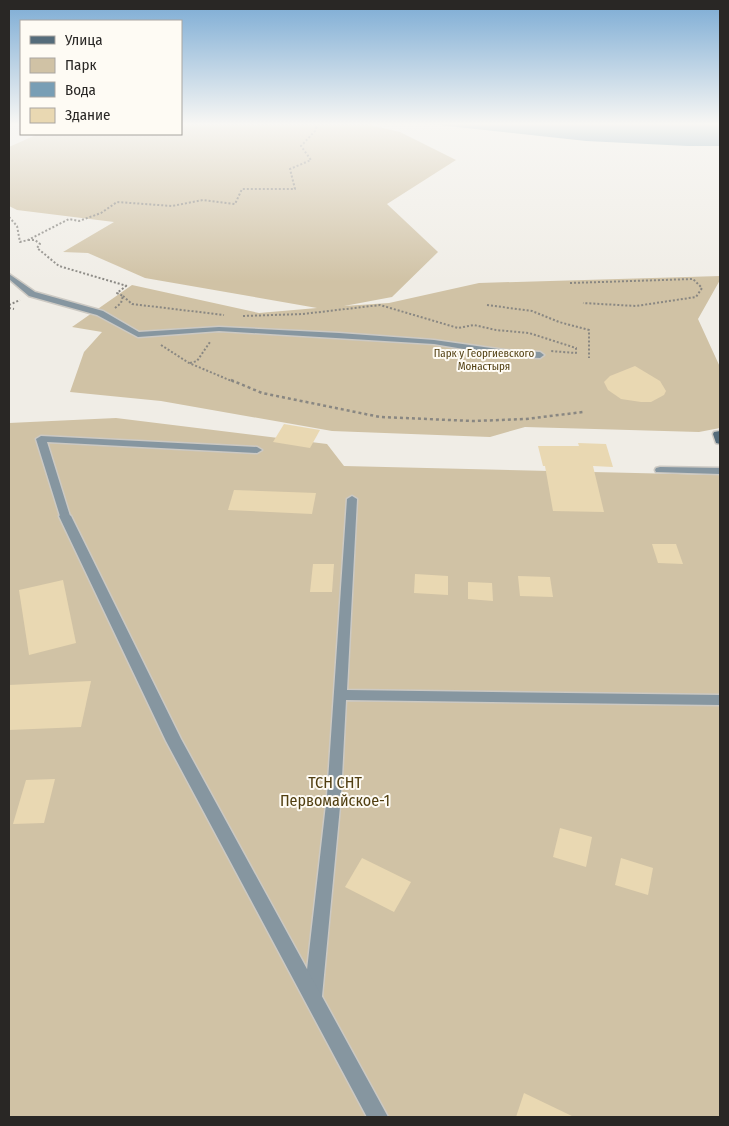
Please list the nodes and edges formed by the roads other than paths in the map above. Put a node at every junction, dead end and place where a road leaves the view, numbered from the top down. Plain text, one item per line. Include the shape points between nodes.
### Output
1 (9, 276) edge
2 (540, 355) dead end
3 (257, 450) dead end
4 (660, 470) dead end
5 (720, 471) edge
6 (352, 499) dead end
7 (65, 516) joint
8 (340, 695) junction
9 (720, 700) edge
10 (313, 1000) junction
11 (378, 1117) edge

1 - 2 lane via 31,294 104,316 138,336 219,329 348,335
3 - 7 lane via 41,439
4 - 5 lane
6 - 8 lane
7 - 10 street via 174,741
8 - 9 lane
8 - 10 lane via 334,796
10 - 11 street

